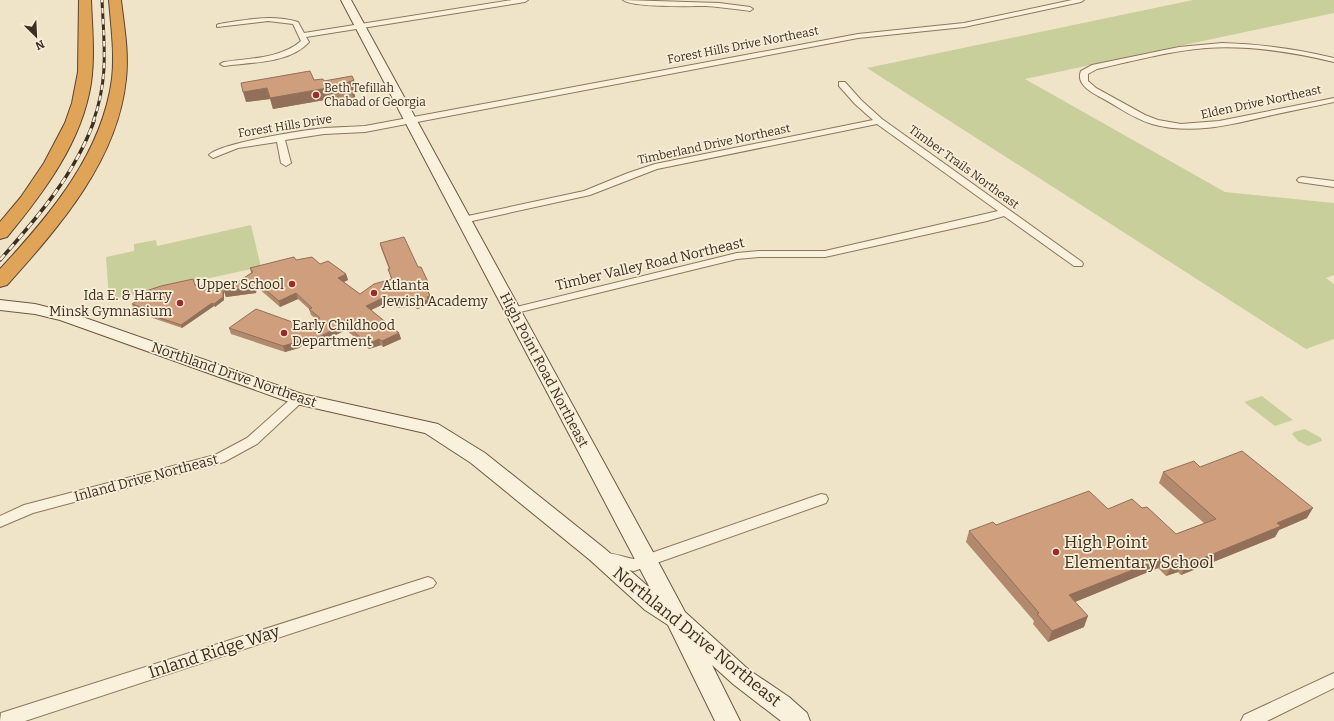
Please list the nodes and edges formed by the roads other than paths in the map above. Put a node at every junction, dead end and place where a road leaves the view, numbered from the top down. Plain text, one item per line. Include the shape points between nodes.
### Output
1 (85, 0) edge
2 (115, 0) edge
3 (346, 0) edge
4 (525, 0) edge
5 (626, 0) edge
6 (1082, 0) edge
7 (750, 9) dead end
8 (219, 26) dead end
9 (359, 26) junction
10 (302, 36) junction
11 (1334, 60) edge
12 (224, 64) dead end
13 (842, 84) dead end
14 (1334, 100) edge
15 (410, 121) junction
16 (879, 121) junction
17 (280, 138) junction
18 (213, 155) dead end
19 (286, 163) dead end
20 (1302, 180) dead end
21 (1334, 184) edge
22 (1006, 212) junction
23 (463, 220) junction
24 (0, 232) edge
25 (1078, 264) dead end
26 (0, 281) edge
27 (0, 304) edge
28 (512, 310) junction
29 (298, 399) junction
30 (821, 499) dead end
31 (0, 521) edge
32 (597, 554) junction
33 (647, 560) junction
34 (428, 583) dead end
35 (677, 619) junction
36 (1334, 680) edge
37 (1, 721) edge
38 (728, 721) edge
39 (798, 721) edge
40 (1250, 721) edge

1 - 24 highway via 85,69 75,116 44,176
2 - 26 highway via 119,79 106,131 69,197
3 - 9 street, High Point Road Northeast
4 - 9 street
5 - 7 street via 730,5
6 - 15 street, Forest Hills Drive Northeast via 964,25 858,36
8 - 10 street via 279,19 296,24
9 - 10 street
9 - 15 street, High Point Road Northeast
10 - 12 street via 305,42 293,51
11 - 14 street, Elden Drive Northeast via 1256,47 1207,46 1095,68 1088,70 1083,78 1092,88 1140,116 1156,123 1179,127 1204,127
13 - 16 street, Timber Trails Northeast
15 - 17 street, Forest Hills Drive via 365,129 324,131
15 - 23 street, High Point Road Northeast
16 - 22 street, Timber Trails Northeast
16 - 23 street, Timberland Drive Northeast via 655,167 587,193
17 - 18 street, Forest Hills Drive via 236,146
17 - 19 street
20 - 21 street
22 - 25 street, Timber Trails Northeast
22 - 28 street, Timber Valley Road Northeast via 825,254 737,256
23 - 28 street, High Point Road Northeast
27 - 29 street, Northland Drive Northeast via 65,316
28 - 33 street, High Point Road Northeast
29 - 31 street, Inland Drive Northeast via 252,441 219,459 30,509
29 - 32 street, Northland Drive Northeast via 431,428 478,458
30 - 33 street, Northland Drive Northeast
32 - 33 street, Northland Drive Northeast via 634,565
32 - 35 street, Northland Drive Northeast via 653,604
33 - 35 street, High Point Road Northeast
34 - 37 street, Inland Ridge Way
35 - 38 street, High Point Road Northeast
35 - 39 street, Northland Drive Northeast via 741,677
36 - 40 street

